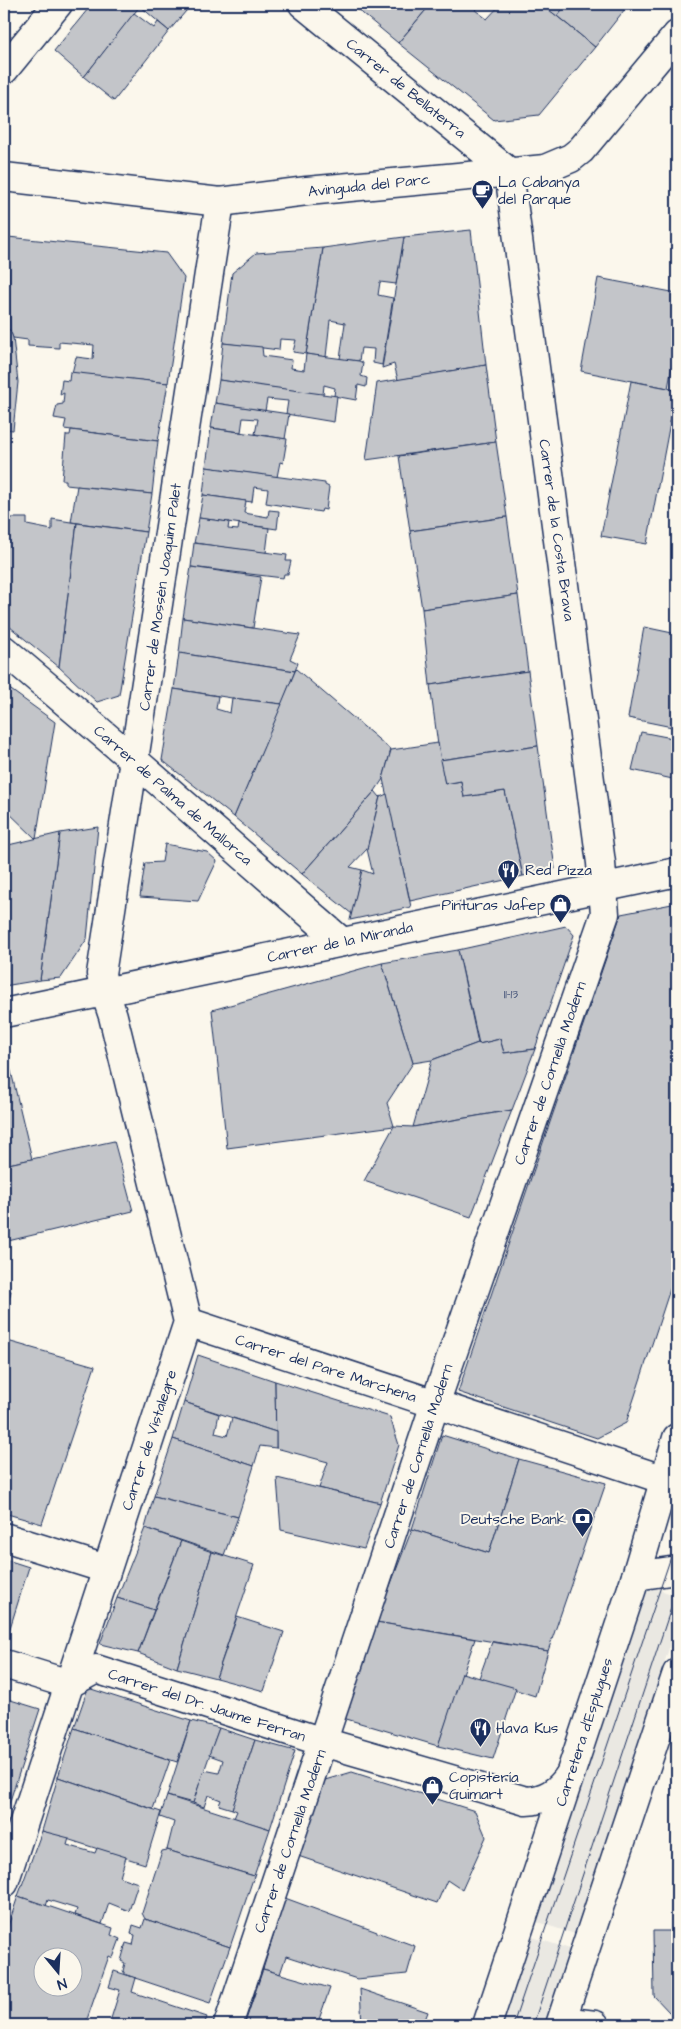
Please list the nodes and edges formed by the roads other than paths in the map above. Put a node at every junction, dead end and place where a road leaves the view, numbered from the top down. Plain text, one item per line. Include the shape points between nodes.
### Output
1 (58, 4) edge
2 (303, 4) edge
3 (677, 35) edge
4 (4, 70) edge
5 (509, 172) junction
6 (4, 177) edge
7 (220, 202) junction
8 (4, 650) edge
9 (135, 761) junction
10 (677, 872) edge
11 (603, 888) junction
12 (342, 942) junction
13 (105, 992) junction
14 (4, 1013) edge
15 (188, 1322) junction
16 (435, 1404) junction
17 (677, 1438) edge
18 (671, 1482) edge
19 (4, 1537) edge
20 (106, 1569) junction
21 (677, 1570) edge
22 (636, 1576) junction
23 (4, 1664) edge
24 (677, 1674) edge
25 (69, 1684) junction
26 (323, 1742) junction
27 (570, 1774) junction
28 (4, 1883) edge
29 (561, 2023) edge
30 (228, 2025) edge
31 (487, 2025) edge
32 (595, 2025) edge

1 - 4 street
2 - 5 street, Carrer de Bellaterra
3 - 5 street, Avinguda del Parc via 581,150 545,169
5 - 7 street, Avinguda del Parc
5 - 11 street, Carrer de la Costa Brava
6 - 7 street, Avinguda del Parc
7 - 9 street, Carrer de Mossèn Joaquim Palet
8 - 9 street, Carrer de Palma de Mallorca
9 - 12 street, Carrer de Palma de Mallorca
9 - 13 street, Carrer de Mossèn Joaquim Palet via 101,974
10 - 11 street, Carrer de la Miranda
11 - 12 street, Carrer de la Miranda
11 - 16 street, Carrer de Cornellà Modern via 605,914
12 - 13 street, Carrer de la Miranda
13 - 14 street, Carrer de la Miranda
13 - 15 street via 114,1016
15 - 16 street, Carrer del Pare Marchena
15 - 20 street, Carrer de Vistalegre
16 - 18 street, Carrer del Pare Marchena
16 - 26 street, Carrer de Cornellà Modern
17 - 18 street, Carretera d'Esplugues
18 - 22 street, Carretera d'Esplugues
19 - 20 street
20 - 25 street, Carrer de Vistalegre
21 - 22 street
22 - 27 street, Carretera d'Esplugues
23 - 25 street
24 - 29 street
25 - 26 street, Carrer del Dr. Jaume Ferran via 96,1669
25 - 28 street, Carrer de Vistalegre
26 - 27 street, Carrer del Dr. Jaume Ferran via 526,1801 546,1798
26 - 30 street, Carrer de Cornellà Modern
27 - 31 street, Carretera d'Esplugues
29 - 32 street

